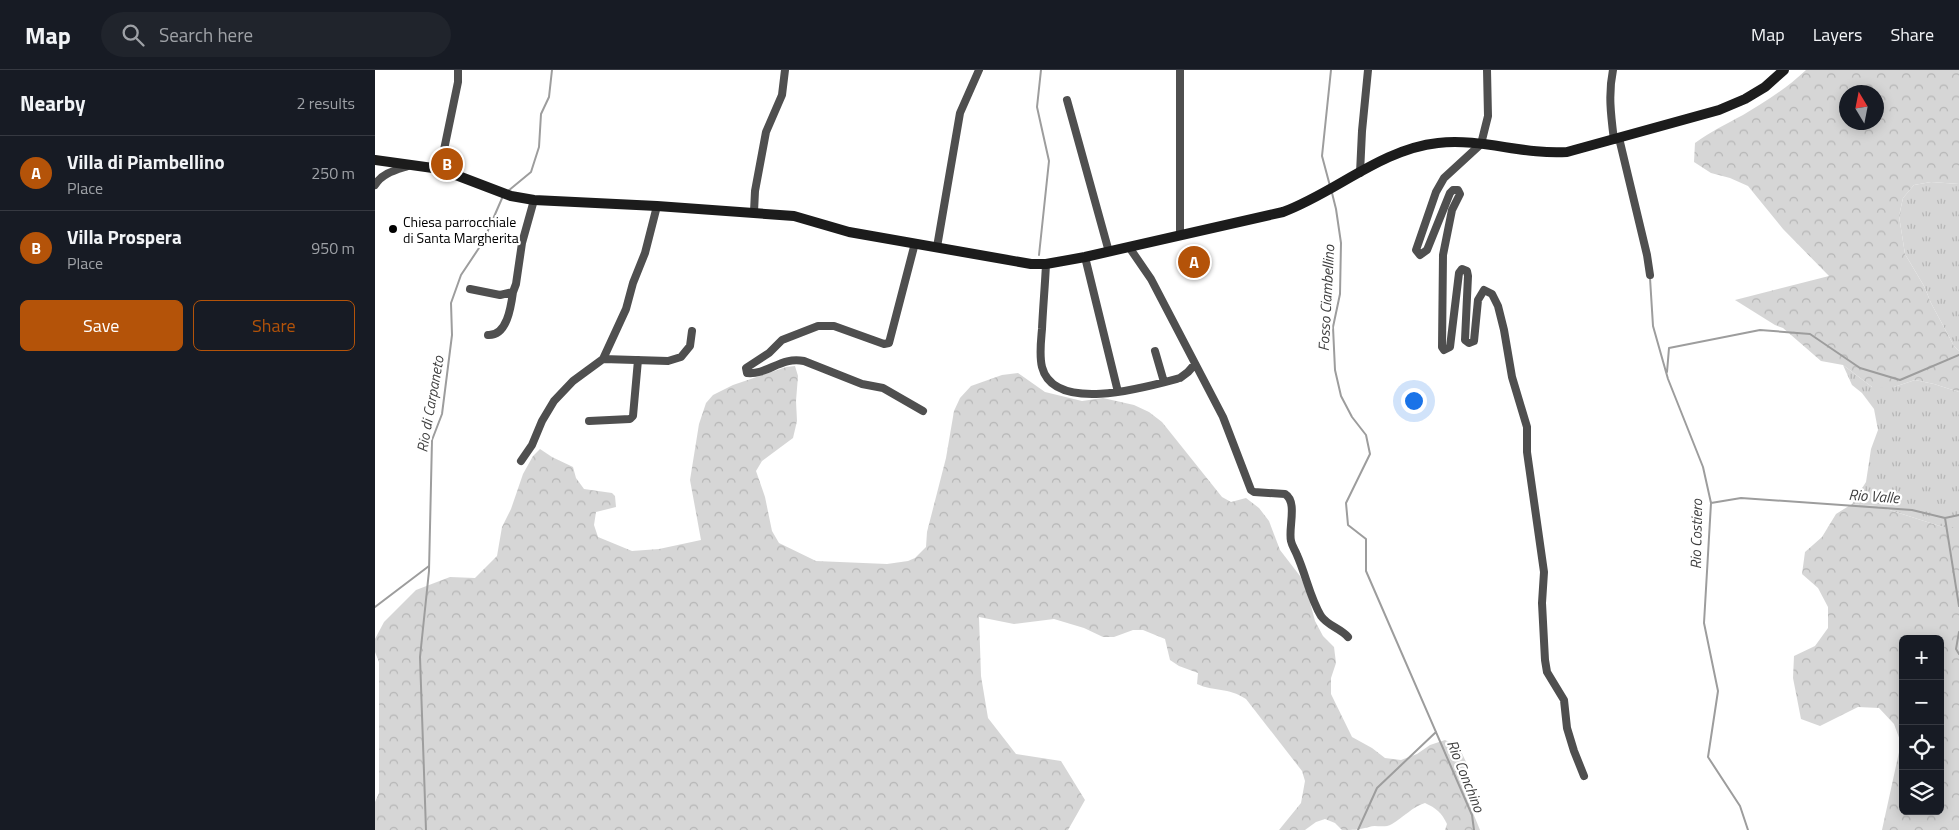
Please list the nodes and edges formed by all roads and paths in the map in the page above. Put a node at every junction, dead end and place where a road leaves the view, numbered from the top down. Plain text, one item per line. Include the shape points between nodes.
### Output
1 (458, 70) edge
2 (785, 70) edge
3 (979, 70) edge
4 (1180, 70) edge
5 (1368, 70) edge
6 (1487, 70) edge
7 (1613, 70) edge
8 (1784, 70) edge
9 (1067, 100) dead end
10 (1617, 139) junction
11 (1481, 144) junction
12 (375, 160) edge
13 (412, 164) junction
14 (440, 169) junction
15 (1360, 173) junction
16 (375, 184) edge
17 (534, 200) junction
18 (657, 206) junction
19 (754, 212) junction
20 (1180, 235) junction
21 (915, 244) junction
22 (937, 247) junction
23 (1129, 247) junction
24 (1109, 252) junction
25 (1085, 257) junction
26 (1046, 264) junction
27 (1650, 275) dead end
28 (470, 289) dead end
29 (513, 292) junction
30 (692, 331) dead end
31 (488, 335) dead end
32 (1155, 351) dead end
33 (603, 359) junction
34 (639, 360) junction
35 (1195, 364) junction
36 (1164, 382) junction
37 (1118, 392) junction
38 (923, 410) dead end
39 (589, 421) dead end
40 (521, 461) dead end
41 (1348, 637) dead end
42 (1585, 776) dead end

1 - 14 street
2 - 19 street via 782,94 766,132
3 - 22 street via 960,113
4 - 20 street
5 - 15 street
6 - 11 street via 1488,116
7 - 10 street via 1610,97
8 - 10 main road via 1765,87 1726,108
9 - 24 street
10 - 11 main road via 1567,152 1548,153
10 - 27 street
11 - 15 main road via 1455,142 1423,146 1384,159
11 - 42 street via 1444,178 1416,250 1420,254 1427,250 1450,193 1458,190 1443,255 1441,347 1444,350 1450,347 1462,269 1468,276 1465,340 1469,343 1474,341 1478,300 1484,290 1492,294 1498,306 1504,330 1511,377 1527,427 1527,452 1543,572 1547,672 1564,700 1573,751
12 - 13 main road
13 - 14 main road
13 - 16 street via 386,174
14 - 17 main road via 498,192
15 - 20 main road via 1283,212
17 - 18 main road
17 - 29 street
18 - 19 main road
18 - 33 street via 627,309
19 - 21 main road via 794,216 849,232
20 - 23 main road
21 - 22 main road
21 - 38 street via 889,342 884,344 834,326 818,326 783,340 746,368 751,374 786,360 804,361 862,384 883,388
22 - 26 main road
23 - 24 main road
23 - 35 street via 1151,279
24 - 25 main road
25 - 26 main road
25 - 37 street
26 - 37 street via 1041,355 1042,369 1048,381 1060,389 1090,395
28 - 29 street via 500,295
29 - 31 street via 502,329
30 - 34 street via 690,346 677,359
32 - 36 street
33 - 34 street
33 - 40 street via 573,381 554,401 533,445
34 - 39 street via 630,420
35 - 36 street via 1179,378
35 - 41 street via 1223,416 1251,490 1289,496 1291,541 1306,580 1322,617
36 - 37 street

